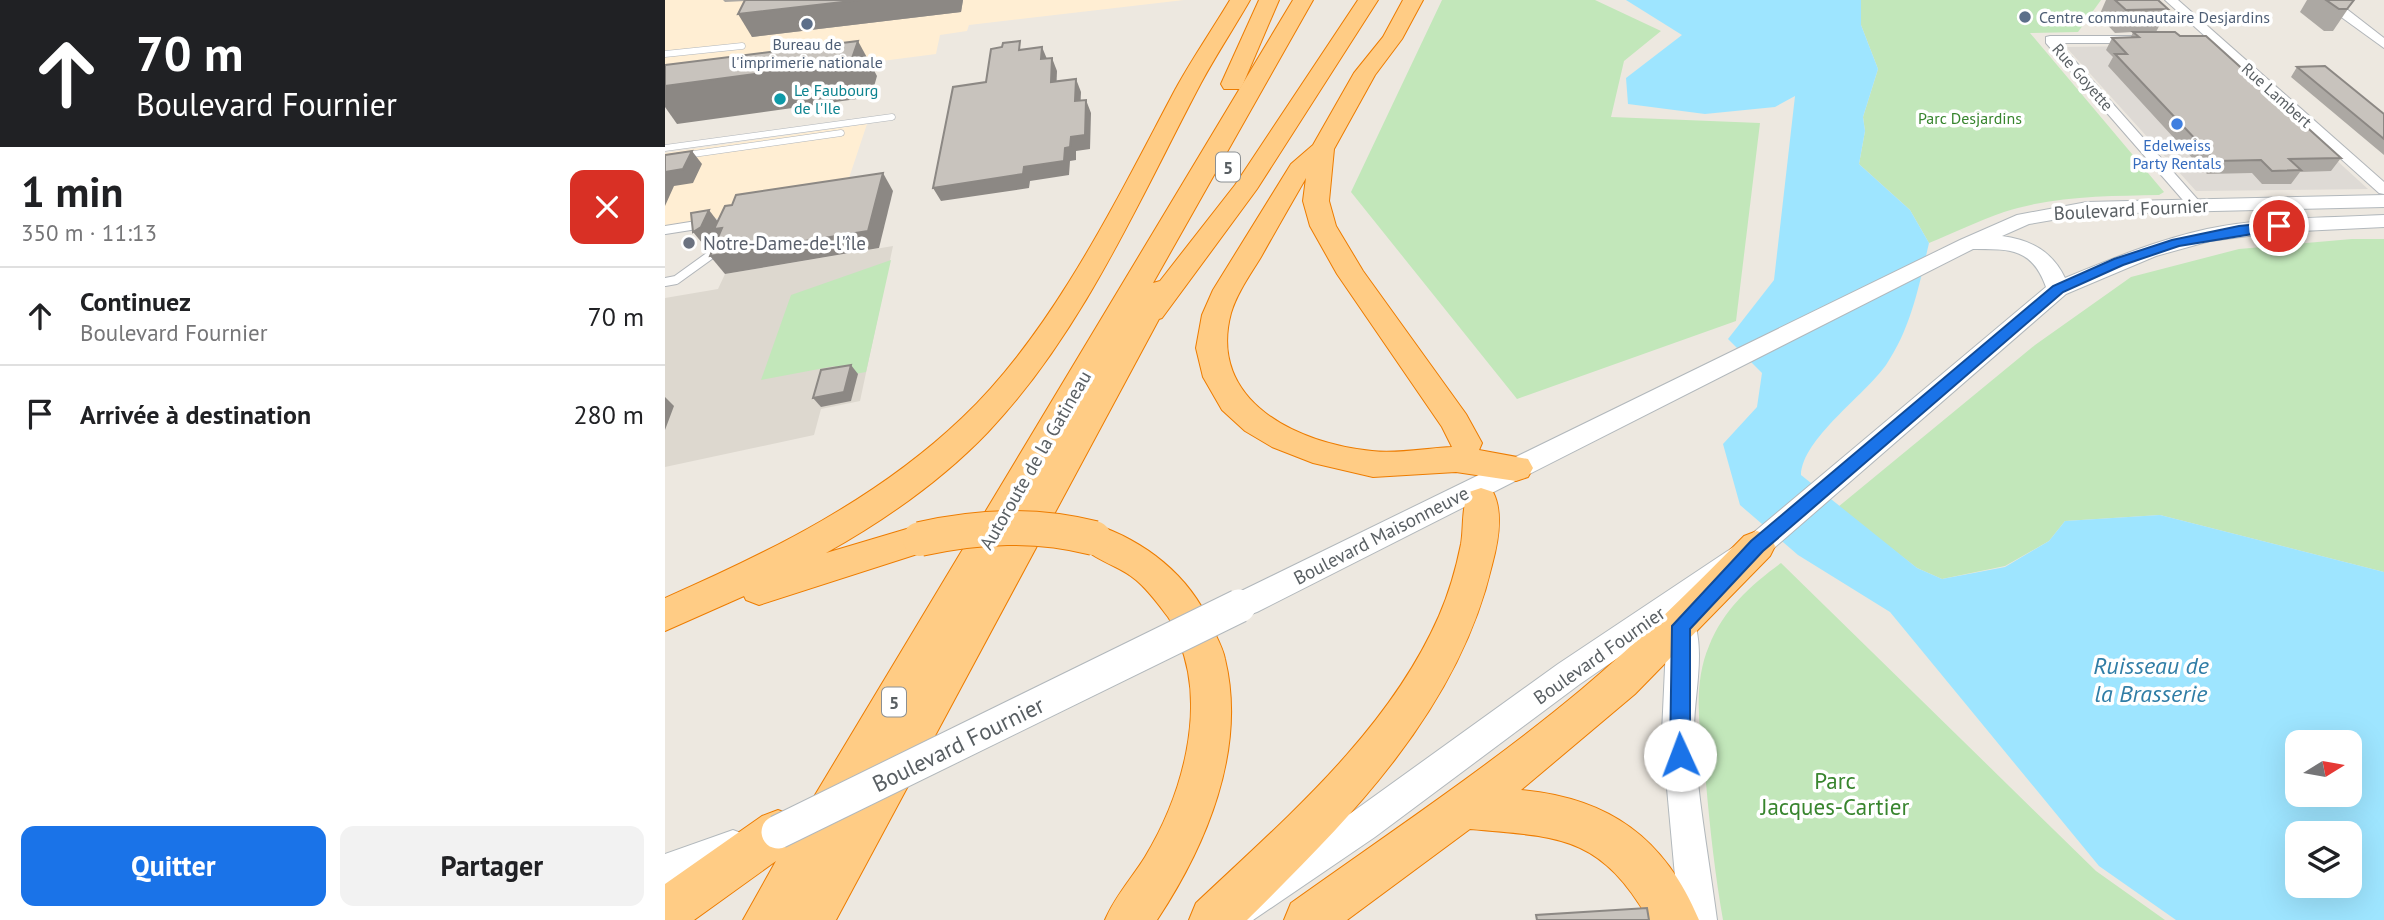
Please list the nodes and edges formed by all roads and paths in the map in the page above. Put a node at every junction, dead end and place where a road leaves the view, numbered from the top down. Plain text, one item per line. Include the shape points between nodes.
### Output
1 (1240, 0) edge
2 (1303, 0) edge
3 (1320, 0) edge
4 (1368, 0) edge
5 (1378, 0) edge
6 (1413, 0) edge
7 (2171, 0) edge
8 (2329, 0) edge
9 (1267, 3) edge
10 (2213, 37) junction
11 (2149, 38) edge
12 (2189, 38) edge
13 (2384, 44) edge
14 (742, 46) dead end
15 (665, 54) edge
16 (1365, 73) junction
17 (893, 117) dead end
18 (841, 133) dead end
19 (1164, 138) junction
20 (665, 148) edge
21 (1322, 149) junction
22 (665, 158) edge
23 (1199, 178) junction
24 (2384, 190) edge
25 (2384, 201) edge
26 (2194, 204) junction
27 (719, 221) edge
28 (2384, 221) edge
29 (665, 230) edge
30 (726, 237) edge
31 (1967, 244) junction
32 (665, 282) edge
33 (2058, 289) junction
34 (1135, 333) junction
35 (1466, 443) dead end
36 (1516, 468) junction
37 (1481, 502) dead end
38 (1757, 546) junction
39 (1246, 603) joint
40 (665, 616) edge
41 (1681, 626) junction
42 (1464, 807) junction
43 (778, 832) junction
44 (1280, 868) junction
45 (665, 872) edge
46 (665, 912) edge
47 (767, 920) edge
48 (810, 920) edge
49 (1129, 920) edge
50 (1213, 920) edge
51 (1220, 920) edge
52 (1308, 920) edge
53 (1675, 920) edge
54 (1698, 920) edge

1 - 19 highway via 1187,88
2 - 23 highway, Autoroute de la Gatineau / 5
3 - 34 highway, Autoroute de la Gatineau / 5
4 - 34 highway via 1245,189
5 - 16 highway
6 - 16 highway via 1392,39
7 - 10 street, Rue Lambert
8 - 13 street
9 - 19 highway
9 - 23 highway via 1234,78
10 - 12 street
10 - 24 street, Rue Lambert
11 - 26 street, Rue Goyette via 2050,40
14 - 15 lane
16 - 21 highway
17 - 20 lane
18 - 22 lane
19 - 40 highway via 1055,325 1016,379 968,431 913,478 840,528
21 - 35 highway via 1316,201 1319,217 1351,274
21 - 36 highway via 1303,164 1219,307 1210,350 1225,389 1261,427 1327,456 1376,464 1449,460
23 - 47 highway, Autoroute de la Gatineau / 5
25 - 26 main road, Boulevard Fournier
26 - 31 main road, Boulevard Fournier via 2060,211 2024,219
27 - 29 lane
28 - 33 main road, Boulevard Fournier via 2209,235 2149,251
30 - 32 lane via 720,248 676,280
31 - 33 main road via 2006,244 2034,252 2050,266
31 - 36 main road, Boulevard Fournier
33 - 38 main road, Boulevard Fournier
34 - 48 highway, Autoroute de la Gatineau / 5
36 - 39 main road, Boulevard Maisonneuve
37 - 44 highway via 1480,542 1473,572 1432,670 1372,759
38 - 41 highway
38 - 44 main road, Boulevard Fournier via 1569,674 1400,799
39 - 43 main road, Boulevard Fournier, bridge
40 - 49 highway, bridge via 964,529 1041,527 1094,538 1145,564 1181,601 1202,646 1211,695 1205,760 1192,807 1168,858
41 - 42 highway via 1571,724
41 - 54 main road via 1678,733
42 - 52 highway
42 - 53 highway via 1553,815 1594,827 1642,868
43 - 45 main road, Boulevard Fournier
43 - 46 highway
44 - 50 highway
44 - 51 main road, Boulevard Fournier

